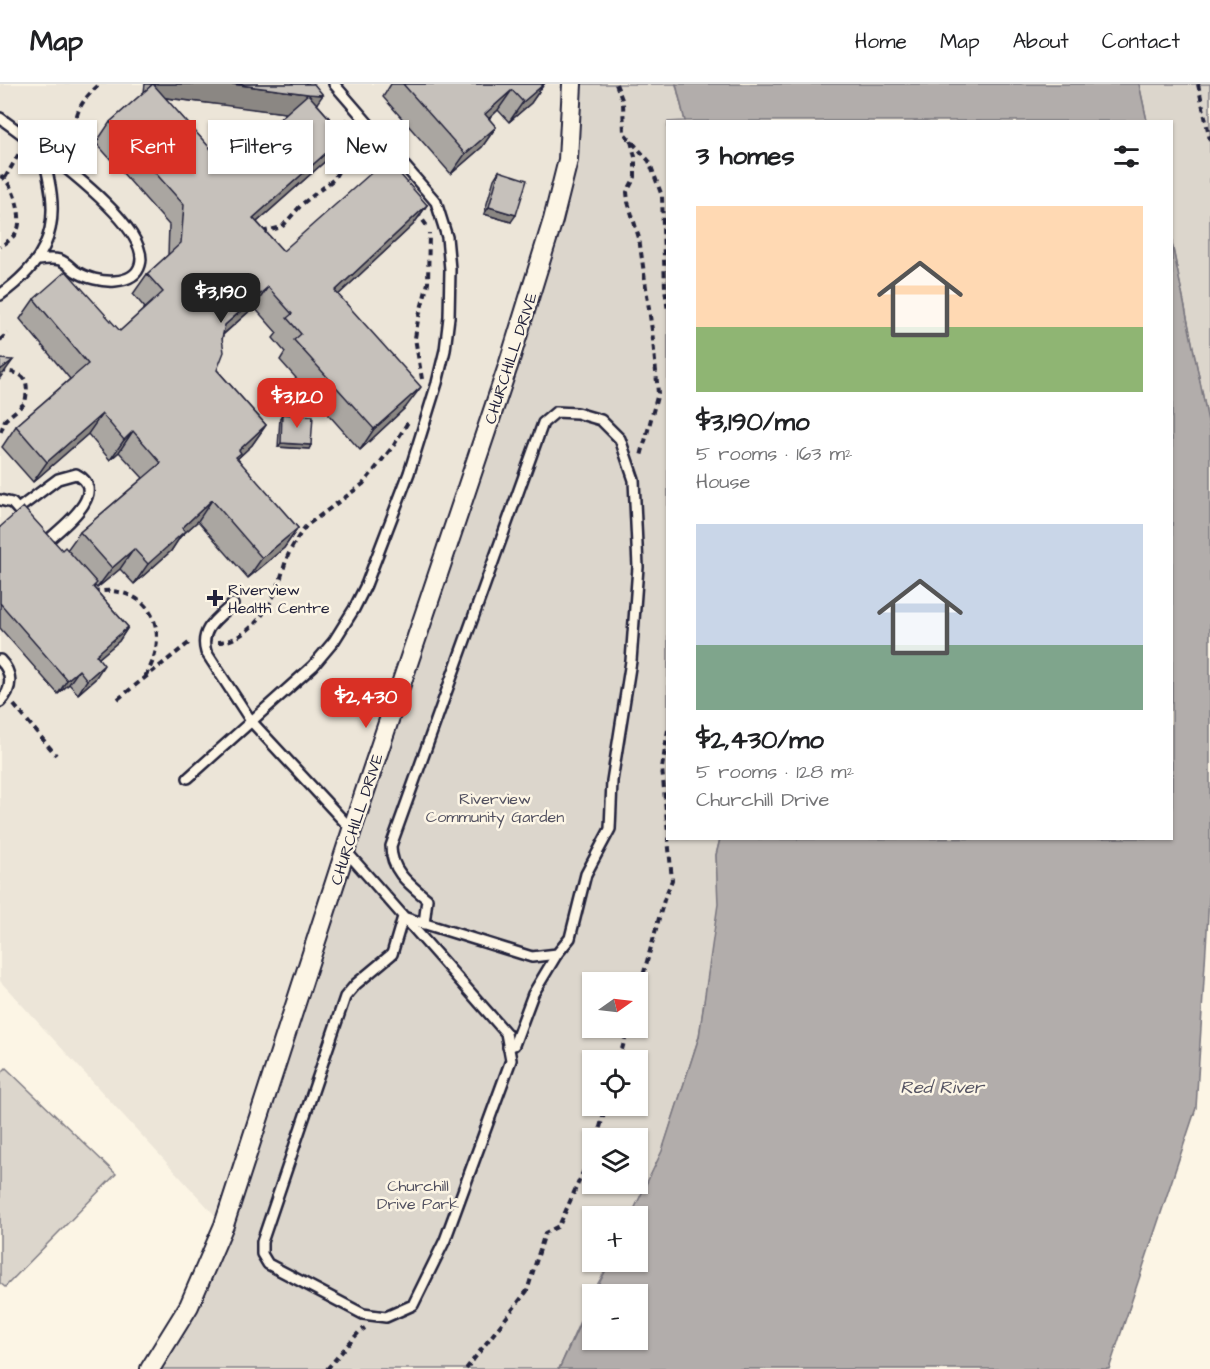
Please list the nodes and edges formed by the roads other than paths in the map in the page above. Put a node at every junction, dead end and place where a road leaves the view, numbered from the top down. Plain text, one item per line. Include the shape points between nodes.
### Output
1 (334, 84) edge
2 (572, 84) edge
3 (0, 118) edge
4 (18, 132) edge
5 (48, 174) edge
6 (75, 174) edge
7 (38, 260) junction
8 (0, 295) edge
9 (0, 500) edge
10 (18, 510) junction
11 (25, 518) edge
12 (39, 534) edge
13 (46, 542) junction
14 (54, 550) edge
15 (233, 604) dead end
16 (0, 660) edge
17 (3, 699) edge
18 (251, 721) junction
19 (188, 778) dead end
20 (352, 830) junction
21 (345, 850) junction
22 (403, 918) junction
23 (424, 924) junction
24 (557, 954) junction
25 (508, 1047) junction
26 (150, 1369) edge

1 - 18 lane via 430,194 440,211 450,268 445,350 410,473 354,609 313,666
2 - 20 street, CHURCHILL DRIVE via 568,160 553,220
3 - 4 lane
5 - 7 lane via 54,202 49,239
6 - 7 lane via 132,231 141,254 136,274 113,281 86,276 60,260
7 - 8 lane
9 - 10 lane via 12,503
10 - 11 lane
10 - 13 lane via 58,479 76,474 84,480 88,490 84,504
12 - 13 lane
13 - 14 lane
15 - 18 lane via 210,627 203,641 206,652
16 - 17 lane via 10,683
18 - 19 lane
18 - 20 lane
20 - 21 street, CHURCHILL DRIVE
21 - 22 lane
21 - 26 street, CHURCHILL DRIVE via 224,1225 189,1306
22 - 23 lane
22 - 25 lane via 506,1033
22 - 25 lane via 392,954 345,997 262,1242 262,1254 268,1264 363,1314 386,1317 413,1305 445,1240 511,1060
23 - 24 lane via 532,957
23 - 24 lane via 427,898 406,882 391,860 391,846 543,423 556,412 577,413 601,420 620,439 634,480 638,567 631,661 612,781 610,829 586,874 570,938
24 - 25 lane via 533,994 514,1045

